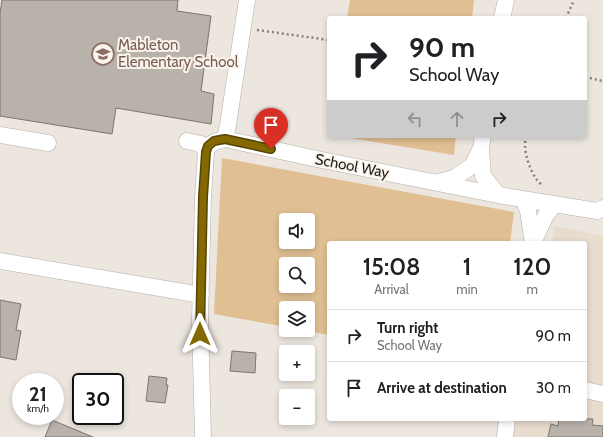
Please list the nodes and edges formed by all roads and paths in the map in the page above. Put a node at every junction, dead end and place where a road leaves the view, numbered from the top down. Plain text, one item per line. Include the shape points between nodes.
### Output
1 (247, 0) edge
2 (506, 0) edge
3 (574, 0) edge
4 (502, 16) edge
5 (567, 16) edge
6 (243, 28) junction
7 (327, 40) edge
8 (587, 77) edge
9 (603, 81) edge
10 (0, 135) edge
11 (526, 138) edge
12 (225, 139) junction
13 (187, 141) dead end
14 (482, 142) edge
15 (48, 143) dead end
16 (207, 149) junction
17 (434, 182) junction
18 (542, 193) dead end
19 (498, 195) junction
20 (523, 199) junction
21 (554, 205) junction
22 (603, 208) edge
23 (533, 241) edge
24 (534, 241) edge
25 (0, 261) edge
26 (201, 295) junction
27 (587, 390) edge
28 (603, 394) edge
29 (507, 421) edge
30 (203, 437) edge
31 (505, 437) edge

1 - 6 street
2 - 4 street
3 - 5 path
6 - 7 path
6 - 12 street
8 - 9 path
10 - 15 street
11 - 18 path via 530,166 541,185
12 - 16 street via 214,141
12 - 17 street, School Way
13 - 16 street via 201,144
14 - 17 street via 472,166 454,178
14 - 19 street via 483,176
16 - 26 street via 203,197
17 - 19 street, School Way
19 - 20 street, School Way
20 - 21 street, School Way
20 - 23 street via 528,211
21 - 22 street, School Way via 597,211
21 - 24 street via 546,215
25 - 26 street
26 - 30 street
27 - 28 street
29 - 31 street

